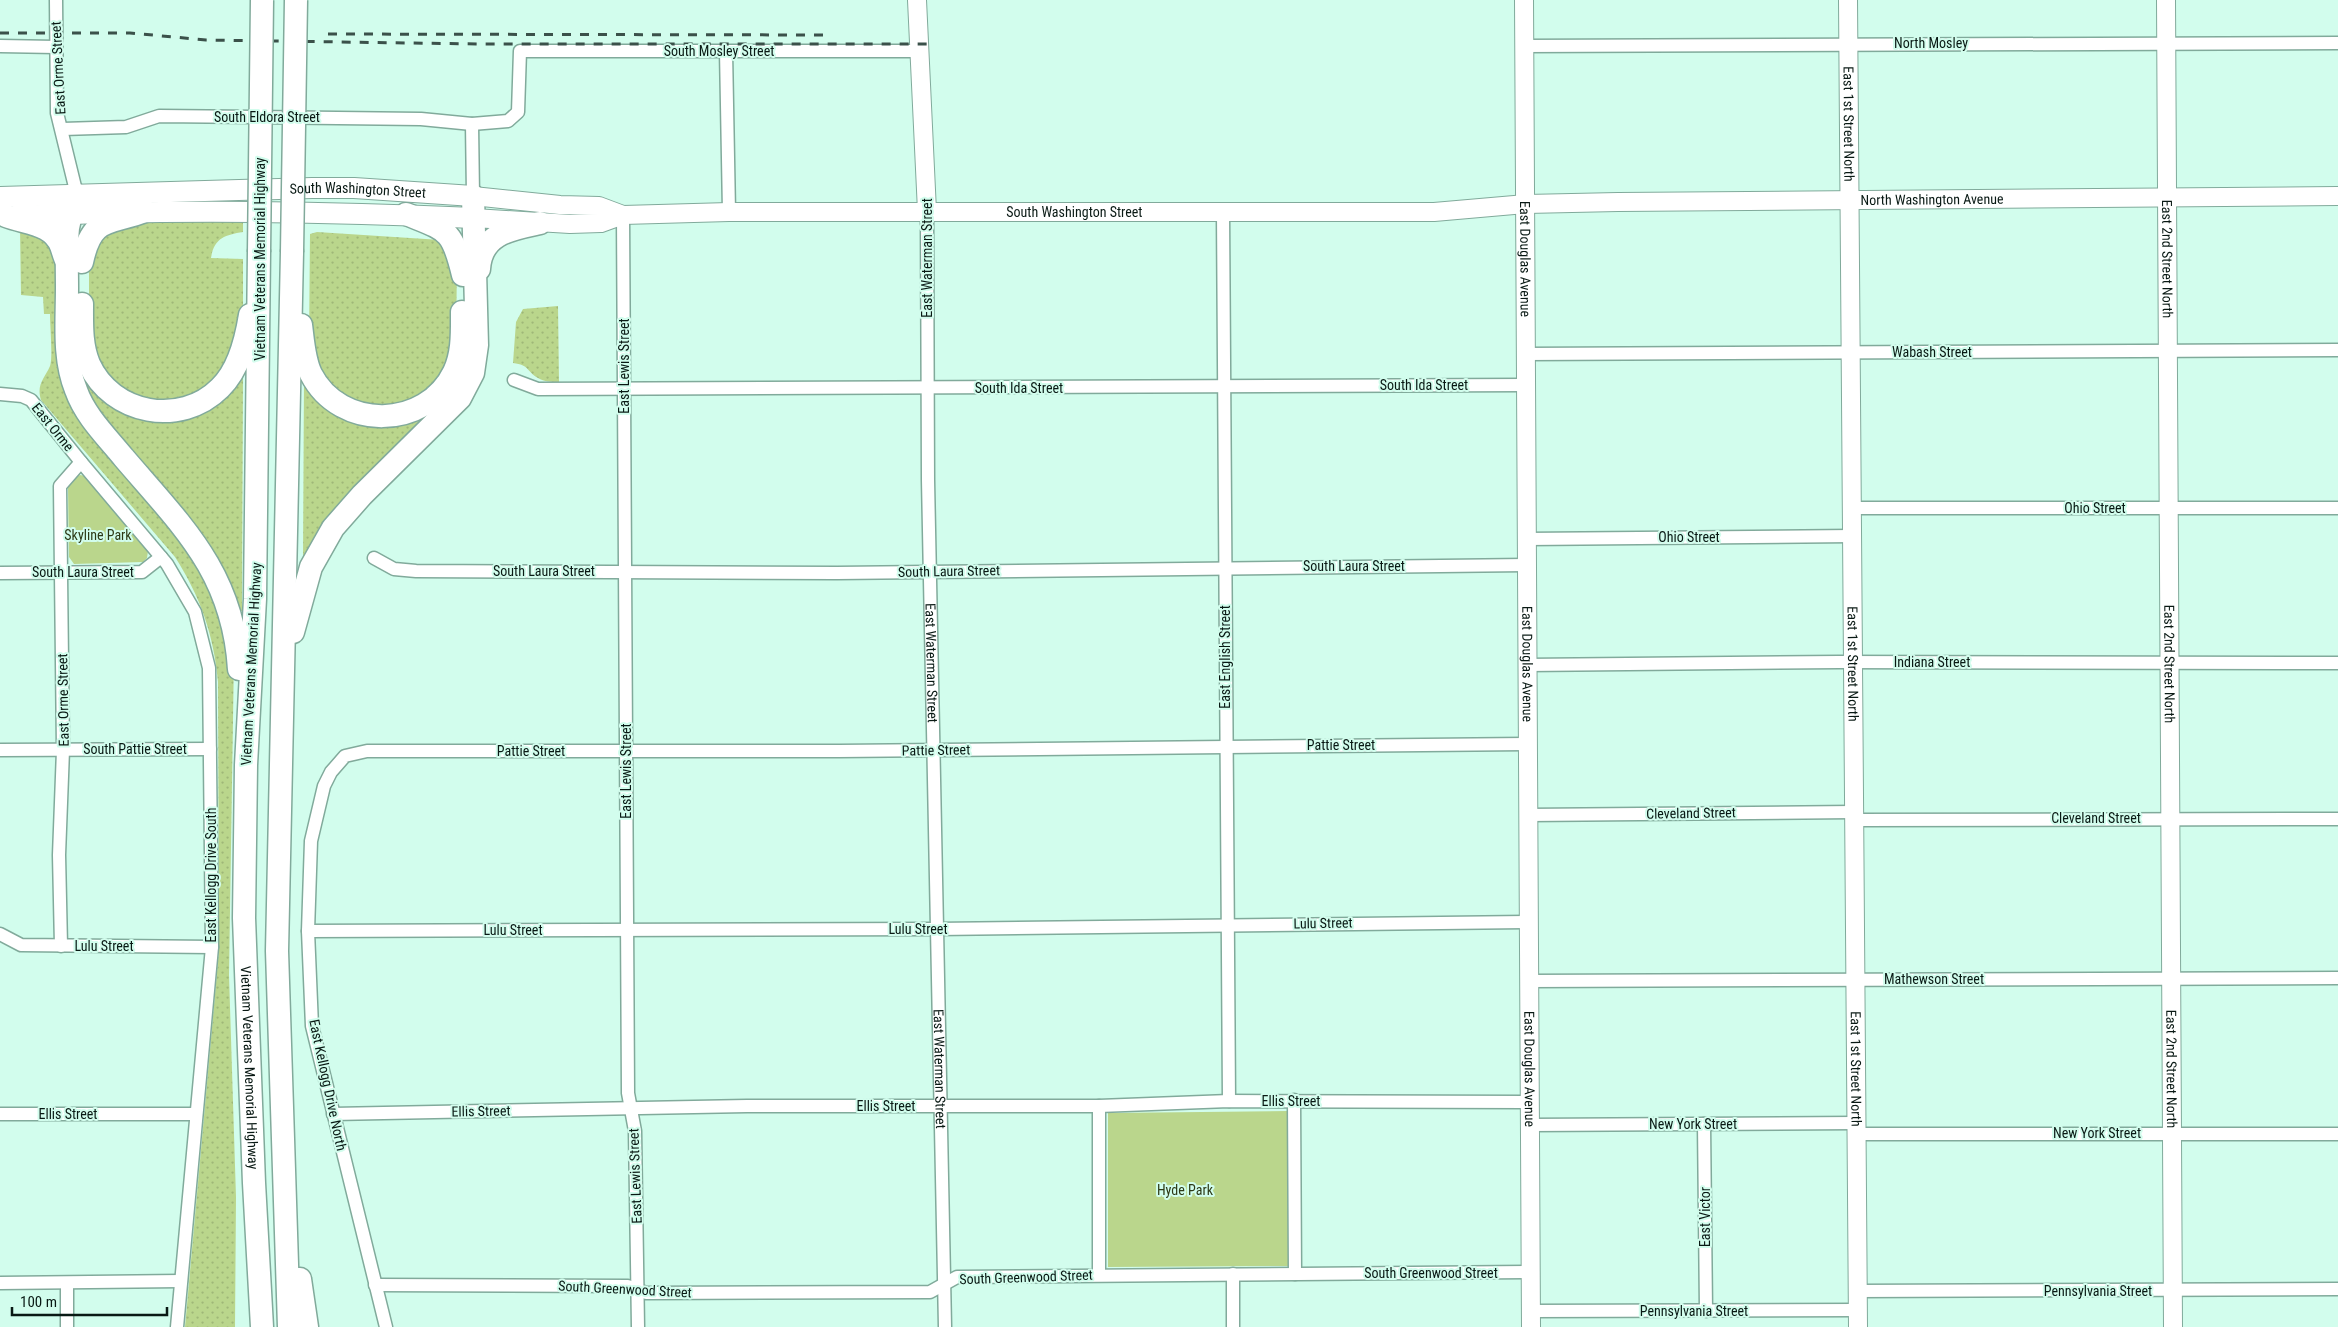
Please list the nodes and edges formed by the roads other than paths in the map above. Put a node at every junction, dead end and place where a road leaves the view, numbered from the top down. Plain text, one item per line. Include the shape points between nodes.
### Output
1 (56, 0) edge
2 (262, 0) edge
3 (296, 0) edge
4 (917, 0) edge
5 (1524, 0) edge
6 (1848, 0) edge
7 (2166, 0) edge
8 (1848, 43) junction
9 (2166, 43) junction
10 (2338, 43) edge
11 (0, 46) edge
12 (1525, 46) junction
13 (56, 47) junction
14 (520, 51) joint
15 (726, 51) junction
16 (918, 51) junction
17 (472, 124) junction
18 (63, 129) junction
19 (2167, 196) junction
20 (2338, 196) edge
21 (1849, 199) junction
22 (1526, 204) junction
23 (76, 207) junction
24 (2, 210) edge
25 (927, 210) junction
26 (146, 211) junction
27 (472, 211) junction
28 (729, 212) junction
29 (1223, 213) junction
30 (406, 214) junction
31 (623, 215) junction
32 (540, 223) junction
33 (259, 252) junction
34 (292, 252) junction
35 (75, 262) junction
36 (463, 275) junction
37 (477, 310) junction
38 (2338, 350) edge
39 (1852, 352) junction
40 (2166, 352) junction
41 (1525, 354) junction
42 (514, 380) dead end
43 (1525, 385) junction
44 (1224, 387) junction
45 (624, 389) junction
46 (927, 389) junction
47 (0, 394) edge
48 (81, 462) junction
49 (1852, 508) junction
50 (2167, 508) junction
51 (2338, 508) edge
52 (1852, 536) junction
53 (1526, 539) junction
54 (162, 557) junction
55 (374, 558) dead end
56 (1526, 566) junction
57 (1225, 567) junction
58 (61, 572) junction
59 (624, 572) junction
60 (930, 572) junction
61 (0, 573) edge
62 (1853, 662) junction
63 (2338, 663) edge
64 (2169, 664) junction
65 (1526, 665) junction
66 (281, 714) junction
67 (1527, 744) junction
68 (1226, 745) junction
69 (210, 749) junction
70 (0, 750) edge
71 (63, 750) junction
72 (933, 750) junction
73 (626, 751) junction
74 (345, 756) joint
75 (246, 764) junction
76 (1528, 815) junction
77 (1854, 816) junction
78 (2169, 818) junction
79 (2338, 819) edge
80 (1529, 922) junction
81 (1227, 925) junction
82 (937, 929) junction
83 (627, 930) junction
84 (308, 931) junction
85 (0, 934) edge
86 (61, 946) junction
87 (212, 947) junction
88 (2169, 978) junction
89 (2338, 978) edge
90 (1855, 980) junction
91 (1529, 981) junction
92 (248, 1050) junction
93 (279, 1064) junction
94 (1294, 1100) junction
95 (1229, 1101) junction
96 (1530, 1102) junction
97 (941, 1106) junction
98 (1099, 1106) junction
99 (631, 1108) junction
100 (0, 1114) edge
101 (196, 1114) junction
102 (333, 1114) junction
103 (1704, 1124) junction
104 (1530, 1125) junction
105 (1856, 1129) junction
106 (2170, 1133) junction
107 (2338, 1134) edge
108 (1531, 1272) junction
109 (1233, 1274) junction
110 (1295, 1274) junction
111 (1099, 1275) junction
112 (181, 1281) junction
113 (0, 1283) edge
114 (67, 1283) junction
115 (945, 1284) junction
116 (375, 1285) junction
117 (2338, 1289) edge
118 (638, 1290) junction
119 (2172, 1290) junction
120 (1858, 1292) junction
121 (1706, 1311) junction
122 (1531, 1319) edge
123 (1858, 1319) edge
124 (68, 1327) edge
125 (177, 1327) edge
126 (246, 1327) edge
127 (262, 1327) edge
128 (289, 1327) edge
129 (307, 1327) edge
130 (386, 1327) edge
131 (638, 1327) edge
132 (945, 1327) edge
133 (1233, 1327) edge
134 (2173, 1327) edge

1 - 13 street, East Orme Street
2 - 33 highway, Vietnam Veterans Memorial Highway, bridge
3 - 34 highway, bridge
4 - 16 main road, East Waterman Street
5 - 12 main road, East Douglas Avenue
6 - 8 main road, East 1st Street North
7 - 9 main road, East 2nd Street North
8 - 9 street, North Mosley
8 - 12 street, North Mosley
8 - 21 main road, East 1st Street North
9 - 10 street, North Mosley
9 - 19 main road, East 2nd Street North
11 - 13 street
12 - 22 main road, East Douglas Avenue
13 - 18 street, East Orme Street via 57,112
14 - 15 street, South Mosley Street
14 - 17 street, South Eldora Street via 518,112 508,120
15 - 16 street, South Mosley Street
15 - 28 street
16 - 25 main road, East Waterman Street
17 - 18 street, South Eldora Street via 421,119 159,116 126,127
17 - 27 street
18 - 23 street, East Orme Street
19 - 20 main road, North Washington Avenue
19 - 21 main road, North Washington Avenue
19 - 40 main road, East 2nd Street North
21 - 22 main road, North Washington Avenue
21 - 39 main road, East 1st Street North
22 - 29 main road, South Washington Street via 1434,212
22 - 41 main road, East Douglas Avenue
23 - 24 main road, South Washington Street
23 - 26 main road, South Washington Street
23 - 27 main road, South Washington Street via 312,188 354,188
23 - 35 highway via 68,227
24 - 35 highway via 22,223 44,228 57,238
25 - 28 main road, South Washington Street
25 - 29 main road, South Washington Street
25 - 46 street, East Waterman Street
26 - 30 main road, South Washington Street
26 - 35 highway via 97,228
27 - 30 main road, South Washington Street
27 - 31 main road, South Washington Street via 560,205 599,206
27 - 32 main road, South Washington Street
27 - 36 highway via 463,241
27 - 37 highway
28 - 31 main road, South Washington Street
29 - 44 street, East English Street
30 - 36 highway via 444,230 451,237
31 - 32 main road, South Washington Street via 601,223
31 - 45 street, East Lewis Street
32 - 37 highway via 508,229 491,240 480,263
33 - 35 highway via 246,336 234,368 221,387 205,401 176,411 146,410 128,404 108,391 96,377 84,348
33 - 75 highway, Vietnam Veterans Memorial Highway via 255,599
34 - 36 highway via 310,372 326,393 342,406 359,414 377,417 420,408 432,400 453,373 462,336
34 - 66 highway
35 - 75 highway via 67,350 76,390 96,424 179,522 210,565 226,599 238,639
37 - 66 highway via 473,373 460,398 362,495 333,528 311,567 291,643
38 - 40 street, Wabash Street
39 - 40 street, Wabash Street
39 - 41 street, Wabash Street
39 - 49 main road, East 1st Street North
40 - 50 main road, East 2nd Street North
41 - 43 main road, East Douglas Avenue
42 - 45 street, South Ida Street via 538,389
43 - 44 street, South Ida Street
43 - 53 main road, East Douglas Avenue
44 - 46 street, South Ida Street
44 - 57 street, East English Street
45 - 46 street, South Ida Street
45 - 59 street, East Lewis Street
46 - 60 street, East Waterman Street
47 - 48 street, East Orme via 31,400
48 - 54 street, East Kellogg Drive South
48 - 58 street, East Orme Street via 60,486
49 - 50 street, Ohio Street
49 - 52 main road, East 1st Street North
50 - 51 street, Ohio Street
50 - 64 main road, East 2nd Street North
52 - 53 street, Ohio Street
52 - 62 main road, East 1st Street North
53 - 56 main road, East Douglas Avenue
54 - 58 street, South Laura Street via 142,572
54 - 69 street, East Kellogg Drive South via 195,612 209,668
55 - 59 street, South Laura Street via 394,569 416,571
56 - 57 street, South Laura Street
56 - 65 main road, East Douglas Avenue
57 - 60 street, South Laura Street
57 - 68 street, East English Street
58 - 61 street, South Laura Street
58 - 71 street, East Orme Street
59 - 60 street, South Laura Street
59 - 73 street, East Lewis Street
60 - 72 street, East Waterman Street
62 - 64 street, Indiana Street
62 - 65 street, Indiana Street
62 - 77 main road, East 1st Street North
63 - 64 street, Indiana Street
64 - 78 main road, East 2nd Street North
65 - 67 main road, East Douglas Avenue
66 - 93 highway via 277,941
67 - 68 street, Pattie Street
67 - 76 main road, East Douglas Avenue
68 - 72 street, Pattie Street
68 - 81 street, East English Street
69 - 71 street, South Pattie Street
69 - 87 street, East Kellogg Drive South
70 - 71 street, South Pattie Street
71 - 86 street, East Orme Street via 59,855
72 - 73 street, Pattie Street
72 - 82 street, East Waterman Street
73 - 74 street, Pattie Street via 367,751
73 - 83 street, East Lewis Street
74 - 84 street, East Kellogg Drive North via 331,772 315,815 308,868
75 - 92 highway, Vietnam Veterans Memorial Highway via 244,918
76 - 77 street, Cleveland Street
76 - 80 main road, East Douglas Avenue
77 - 78 street, Cleveland Street
77 - 90 main road, East 1st Street North
78 - 79 street, Cleveland Street
78 - 88 main road, East 2nd Street North
80 - 81 street, Lulu Street
80 - 91 main road, East Douglas Avenue
81 - 82 street, Lulu Street
81 - 95 street, East English Street
82 - 83 street, Lulu Street
82 - 97 street, East Waterman Street
83 - 84 street, Lulu Street
83 - 99 street, East Lewis Street via 628,1093
84 - 102 street, East Kellogg Drive North via 312,1026
85 - 86 street, Lulu Street via 21,945
86 - 87 street, Lulu Street
87 - 101 street, East Kellogg Drive South
88 - 89 street, Mathewson Street
88 - 90 street, Mathewson Street
88 - 106 main road, East 2nd Street North
90 - 91 street, Mathewson Street
90 - 105 main road, East 1st Street North
91 - 96 main road, East Douglas Avenue
92 - 126 highway
92 - 127 highway, Vietnam Veterans Memorial Highway
93 - 128 highway
93 - 129 highway
94 - 95 street, Ellis Street
94 - 96 street, Ellis Street
94 - 110 street
95 - 98 street, Ellis Street
96 - 104 main road, East Douglas Avenue
97 - 98 street, Ellis Street
97 - 99 street, Ellis Street
97 - 115 street, East Waterman Street
98 - 111 street
99 - 102 street, Ellis Street
99 - 118 street, East Lewis Street via 635,1131
100 - 101 street, Ellis Street
101 - 112 street, East Kellogg Drive South
102 - 116 street, East Kellogg Drive North
103 - 104 street, New York Street
103 - 105 street, New York Street
103 - 121 street, East Victor
104 - 108 main road, East Douglas Avenue
105 - 106 street, New York Street
105 - 120 main road, East 1st Street North
106 - 107 street, New York Street
106 - 119 main road, East 2nd Street North
108 - 110 street, South Greenwood Street
108 - 122 main road, East Douglas Avenue
109 - 110 street, South Greenwood Street
109 - 111 street, South Greenwood Street
109 - 133 street
111 - 115 street, South Greenwood Street via 957,1277
112 - 114 street
112 - 125 street, East Kellogg Drive South
113 - 114 street
114 - 124 street
115 - 118 street, South Greenwood Street via 930,1292 646,1293
115 - 132 street, East Waterman Street
116 - 118 street, South Greenwood Street via 628,1286
116 - 130 street, East Kellogg Drive North
117 - 119 street, Pennsylvania Street
118 - 131 street, East Lewis Street
119 - 120 street, Pennsylvania Street
119 - 134 main road, East 2nd Street North
120 - 123 main road, East 1st Street North
121 - 122 street, Pennsylvania Street
121 - 123 street, Pennsylvania Street

